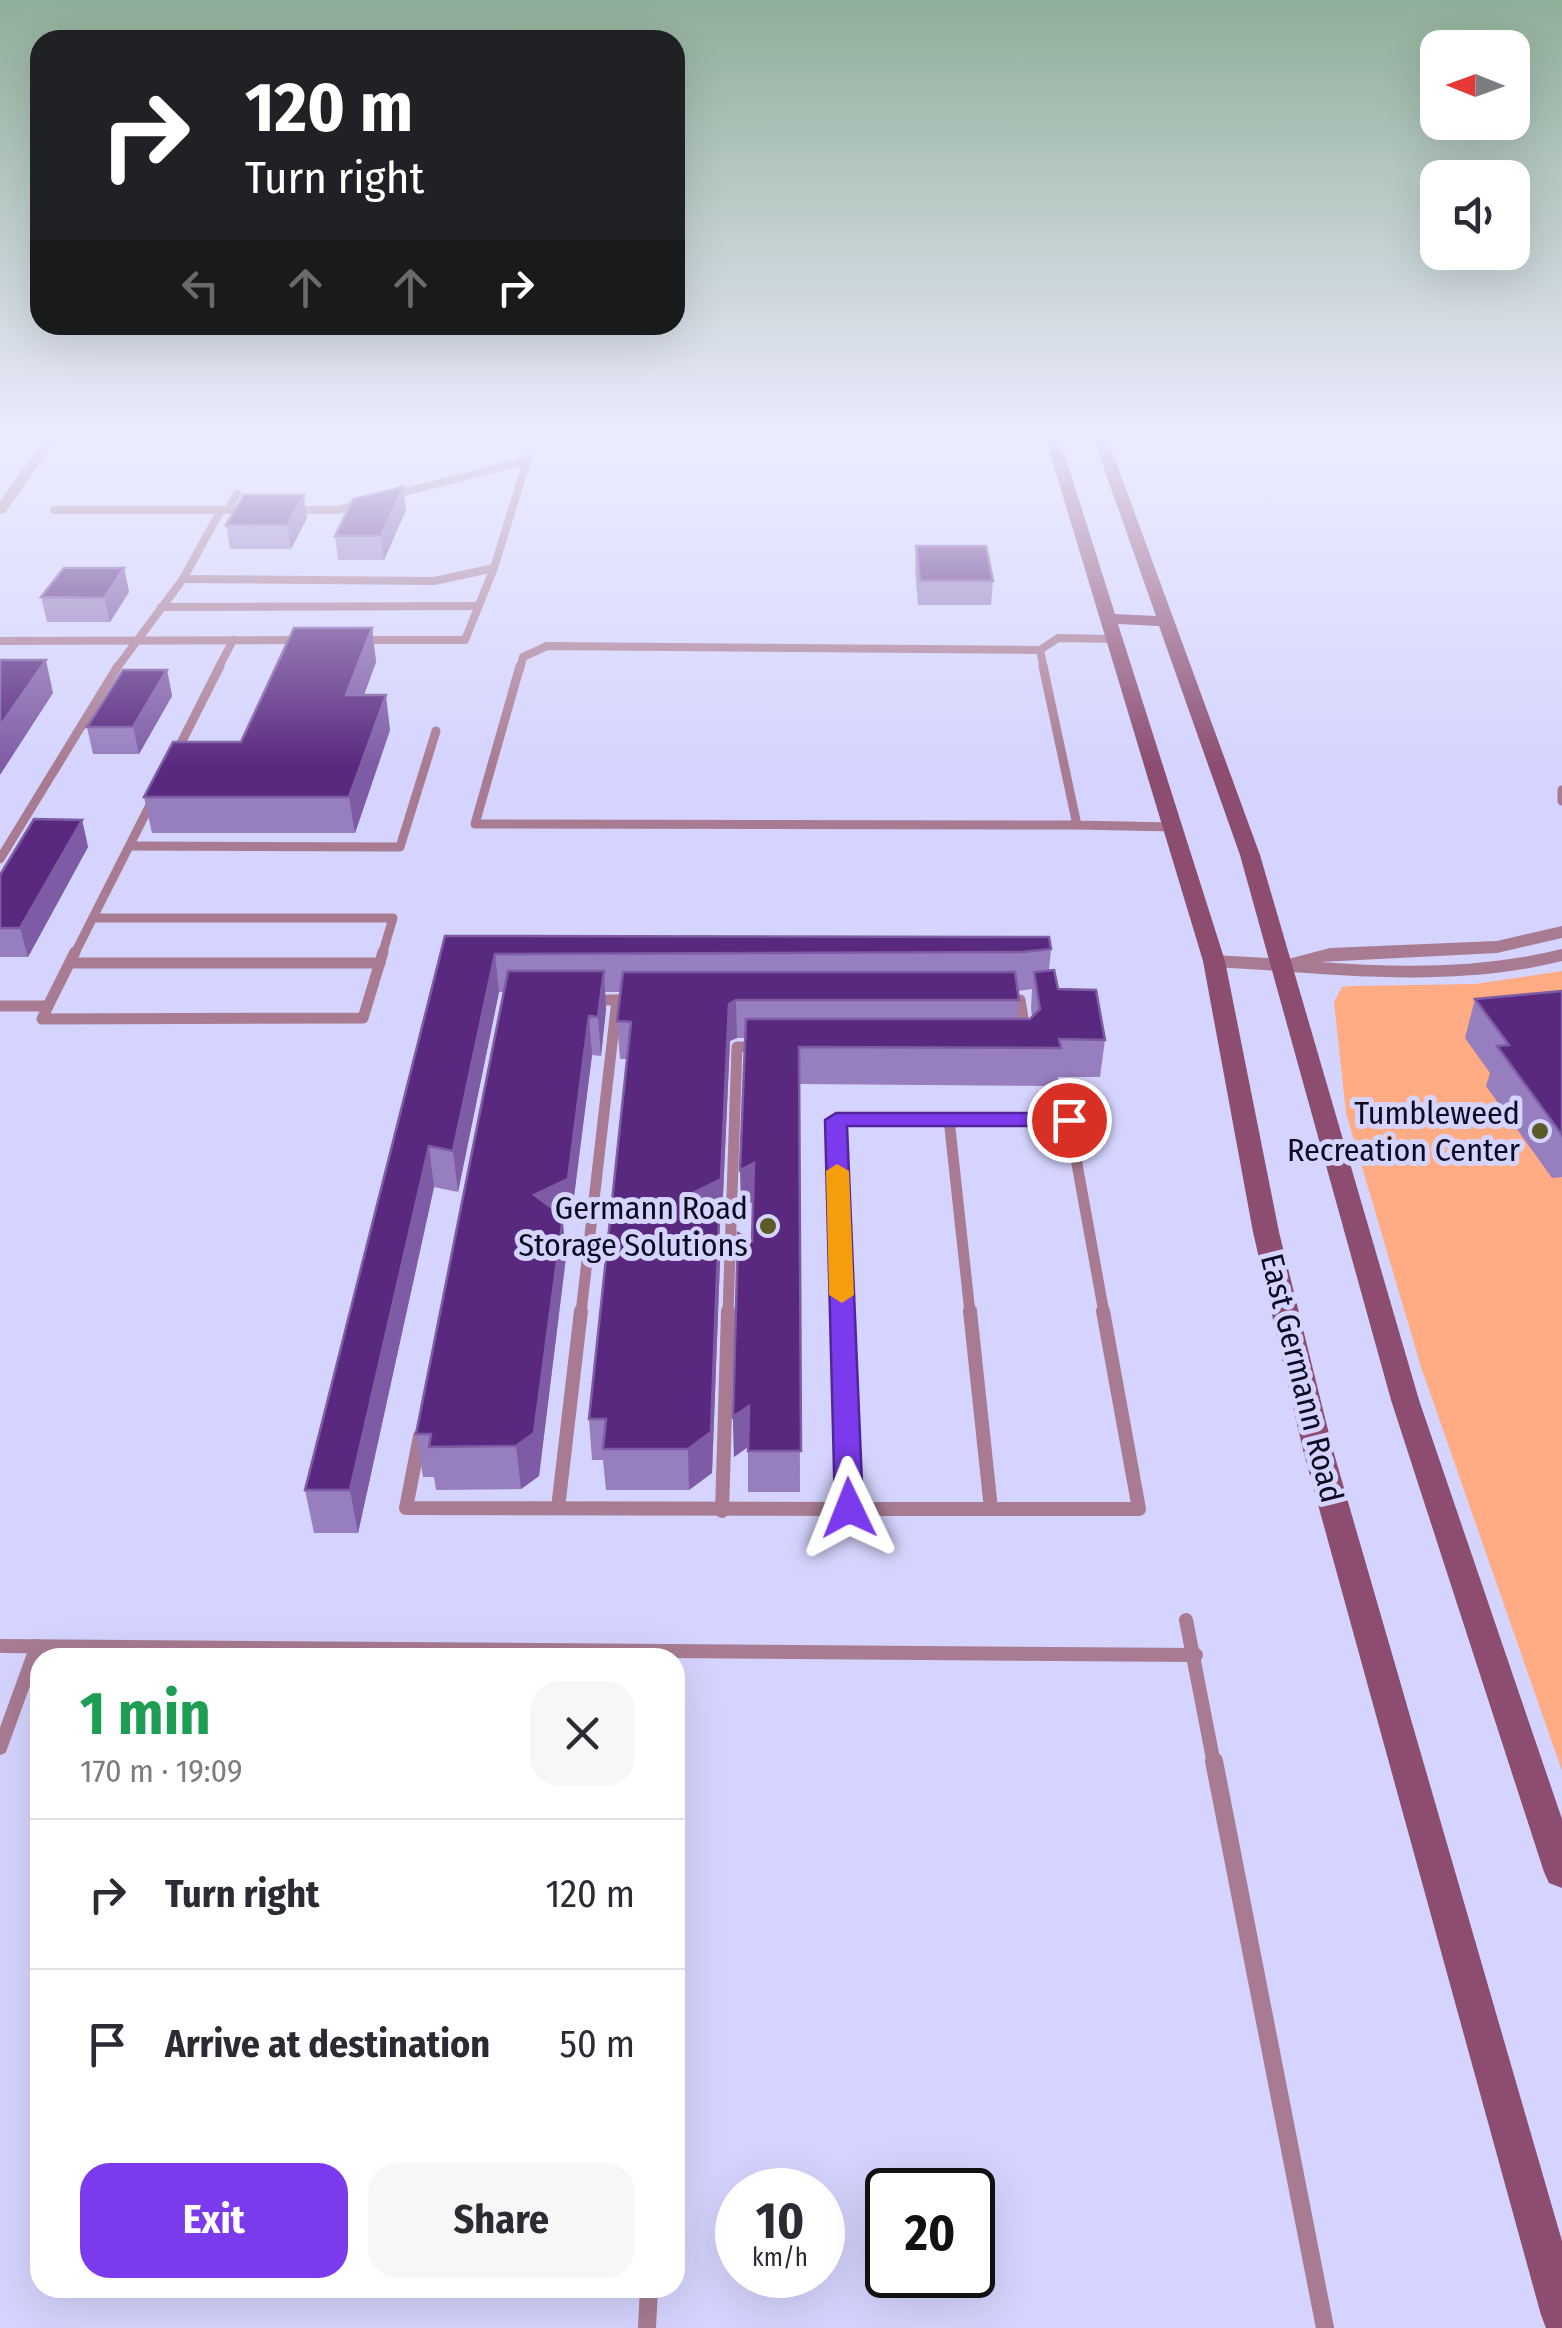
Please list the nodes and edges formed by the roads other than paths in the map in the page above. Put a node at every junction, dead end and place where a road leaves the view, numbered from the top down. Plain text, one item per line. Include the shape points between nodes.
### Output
1 (201, 549) edge
2 (500, 549) edge
3 (1087, 549) edge
4 (1140, 549) edge
5 (494, 568) junction
6 (183, 579) junction
7 (161, 606) junction
8 (477, 606) junction
9 (1108, 619) junction
10 (1166, 620) junction
11 (1115, 639) junction
12 (134, 640) junction
13 (233, 640) junction
14 (310, 640) edge
15 (349, 640) edge
16 (0, 641) edge
17 (1040, 650) junction
18 (436, 730) dead end
19 (173, 760) edge
20 (1562, 790) edge
21 (156, 794) edge
22 (1562, 801) edge
23 (1077, 825) junction
24 (1174, 826) junction
25 (130, 846) junction
26 (0, 859) edge
27 (93, 918) junction
28 (1562, 932) edge
29 (1562, 955) edge
30 (1214, 962) junction
31 (71, 963) junction
32 (380, 963) junction
33 (1284, 963) junction
34 (1035, 998) edge
35 (580, 1000) edge
36 (617, 1000) junction
37 (656, 1000) edge
38 (1000, 1000) edge
39 (1020, 1000) junction
40 (0, 1006) edge
41 (48, 1006) junction
42 (776, 1047) edge
43 (1027, 1047) edge
44 (949, 1120) junction
45 (422, 1430) edge
46 (558, 1508) junction
47 (849, 1508) junction
48 (991, 1508) junction
49 (722, 1511) junction
50 (1186, 1620) dead end
51 (0, 1646) edge
52 (37, 1646) joint
53 (327, 1648) edge
54 (685, 1650) edge
55 (1196, 1654) junction
56 (30, 1665) edge
57 (0, 1748) edge
58 (1562, 1872) edge
59 (648, 2298) edge
60 (1562, 2315) edge
61 (647, 2328) edge
62 (1325, 2328) edge

1 - 6 lane
2 - 5 lane
3 - 9 main road, East Germann Road
4 - 10 main road
5 - 6 lane via 434,581
5 - 8 lane
6 - 7 lane
7 - 8 lane
7 - 12 lane
8 - 15 lane via 465,640
9 - 10 main road
9 - 11 main road, East Germann Road
10 - 33 main road
11 - 17 lane via 1058,638
11 - 24 main road, East Germann Road
12 - 13 lane
12 - 16 lane
12 - 26 lane
13 - 14 lane
13 - 19 lane
17 - 23 lane
17 - 23 lane via 547,646 523,657 475,824
18 - 25 lane via 400,847
20 - 22 lane
21 - 25 lane
23 - 24 lane
24 - 30 main road, East Germann Road
25 - 27 lane
27 - 31 lane
27 - 32 lane via 393,918
28 - 33 street via 1496,949 1321,954
29 - 33 street via 1456,970 1330,970
30 - 33 street
30 - 60 main road, East Germann Road via 1266,1232 1318,1450
31 - 32 lane
31 - 41 lane
32 - 41 lane via 363,1018 42,1019
33 - 58 main road via 1405,1400
34 - 39 lane
35 - 36 lane
36 - 37 lane
36 - 46 lane
38 - 39 lane
39 - 43 lane
40 - 41 lane
42 - 49 lane via 737,1047
44 - 47 lane via 836,1120
44 - 48 lane
44 - 48 lane via 1069,1120 1139,1508
45 - 46 lane via 406,1508
46 - 49 lane
47 - 48 lane
47 - 49 lane
50 - 55 lane
51 - 52 lane
52 - 53 lane
54 - 55 lane
55 - 62 lane
56 - 57 lane
59 - 61 lane

